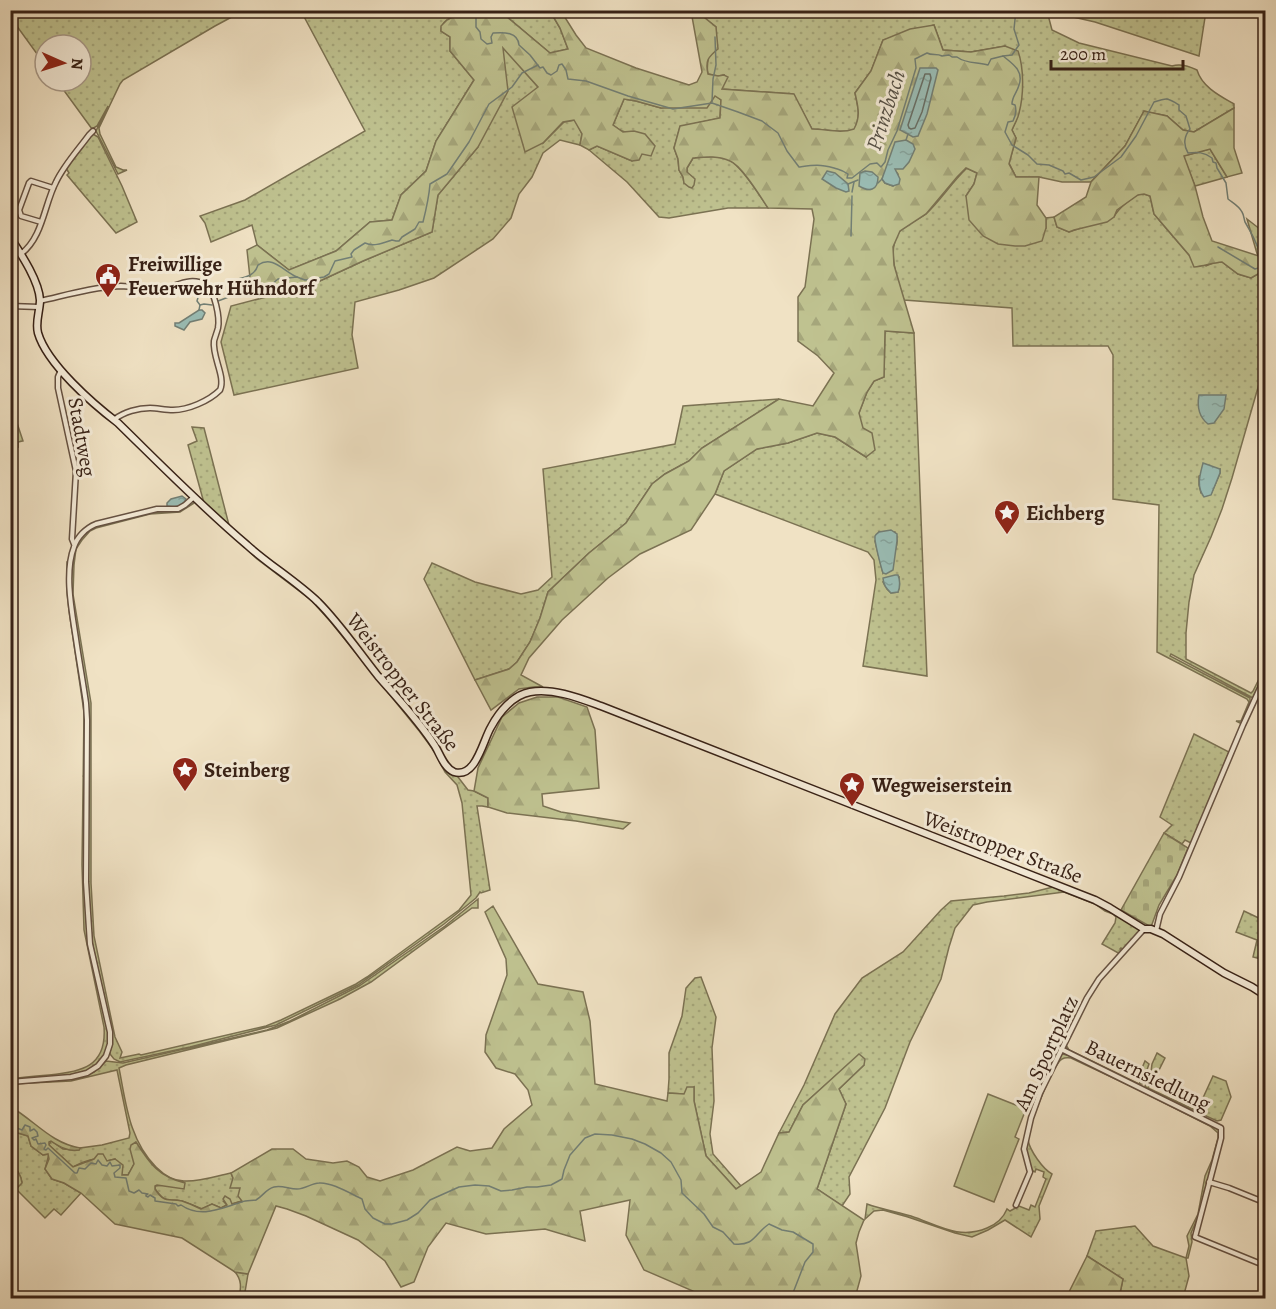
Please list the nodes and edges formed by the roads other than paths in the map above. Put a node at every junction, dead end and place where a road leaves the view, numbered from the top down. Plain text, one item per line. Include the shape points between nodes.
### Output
1 (93, 131) dead end
2 (53, 188) junction
3 (41, 222) junction
4 (10, 237) edge
5 (21, 254) junction
6 (40, 304) junction
7 (10, 306) edge
8 (61, 370) junction
9 (114, 420) junction
10 (194, 497) junction
11 (74, 545) junction
12 (1266, 675) edge
13 (1144, 929) junction
14 (1156, 931) junction
15 (1266, 996) edge
16 (1061, 1049) junction
17 (10, 1082) edge
18 (1209, 1182) junction
19 (1266, 1203) edge
20 (1016, 1205) dead end
21 (1266, 1266) edge

1 - 2 street
2 - 3 street
2 - 3 street via 29,183 19,210 21,216
3 - 5 street
4 - 5 street, Weistropper Straße
5 - 6 street, Weistropper Straße via 37,286
6 - 7 street
6 - 8 street, Weistropper Straße via 38,332
6 - 9 street via 70,293 127,286 158,290 192,280 211,290 219,320 214,341 222,384 217,393 187,407 136,410
8 - 9 street, Weistropper Straße
8 - 11 street, Stadtweg via 57,380 59,394 76,475
9 - 10 street, Weistropper Straße
10 - 11 street via 178,509 157,509 96,524
10 - 13 street, Weistropper Straße via 249,548 320,604 423,729 452,771 461,772 473,765 489,729 515,699 528,692 554,692 601,706 1095,900
11 - 17 street, Stadtweg via 70,593 87,712 86,882 90,944 110,1044 98,1066 82,1076
12 - 14 street via 1160,914
13 - 14 street
13 - 16 street, Am Sportplatz via 1099,979
14 - 15 street
16 - 18 street, Bauernsiedlung via 1221,1128
16 - 20 street, Am Sportplatz via 1028,1128 1024,1149 1030,1172
18 - 19 street
18 - 21 street via 1195,1237

